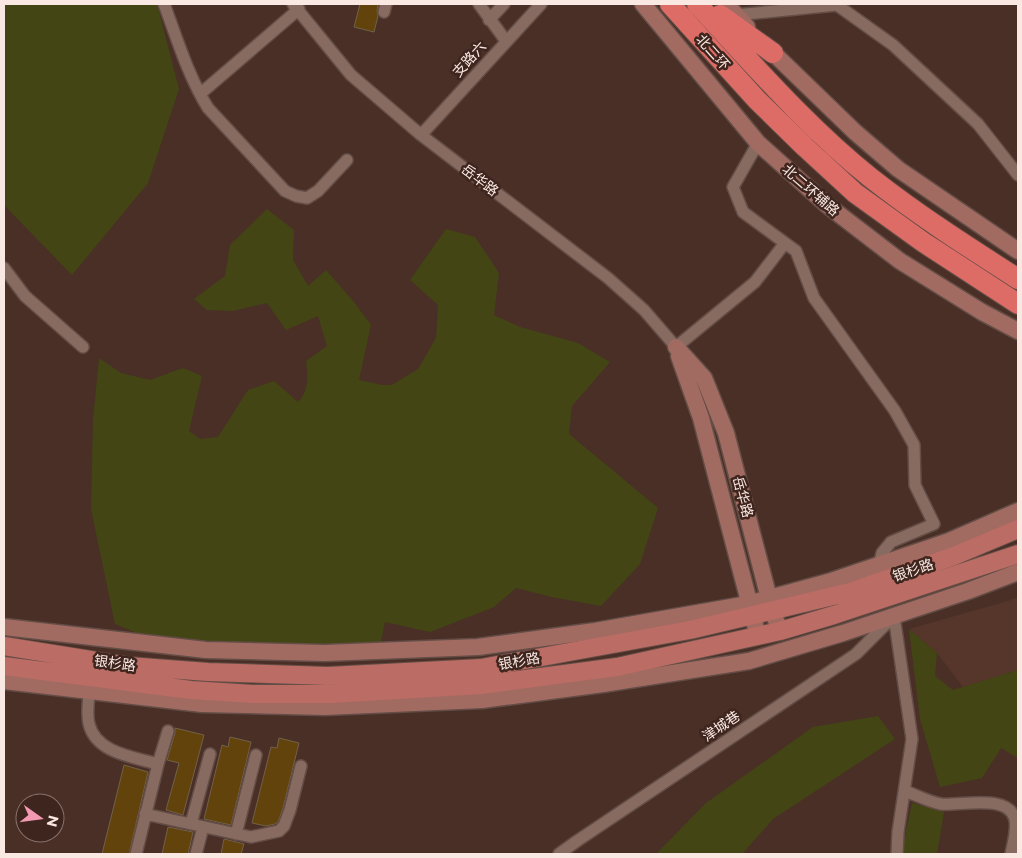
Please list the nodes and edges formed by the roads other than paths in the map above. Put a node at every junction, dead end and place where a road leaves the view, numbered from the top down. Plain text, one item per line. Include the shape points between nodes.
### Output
1 (164, 4) edge
2 (479, 4) edge
3 (504, 4) edge
4 (541, 4) edge
5 (643, 4) edge
6 (670, 4) edge
7 (697, 4) edge
8 (704, 4) edge
9 (296, 7) edge
10 (730, 9) edge
11 (490, 20) junction
12 (506, 41) junction
13 (773, 54) junction
14 (200, 94) junction
15 (421, 135) junction
16 (758, 143) junction
17 (347, 160) dead end
18 (1018, 175) edge
19 (784, 243) junction
20 (1018, 251) edge
21 (4, 268) edge
22 (1018, 279) edge
23 (1018, 304) edge
24 (1018, 331) edge
25 (676, 346) junction
26 (83, 347) dead end
27 (1018, 511) edge
28 (1018, 529) edge
29 (1018, 554) edge
30 (879, 564) junction
31 (1018, 572) edge
32 (770, 604) junction
33 (750, 609) junction
34 (894, 616) junction
35 (4, 627) edge
36 (780, 631) junction
37 (758, 636) junction
38 (4, 646) edge
39 (4, 666) edge
40 (92, 676) junction
41 (4, 681) edge
42 (168, 731) dead end
43 (210, 754) dead end
44 (256, 756) dead end
45 (158, 764) junction
46 (301, 766) dead end
47 (905, 791) junction
48 (145, 814) junction
49 (191, 824) junction
50 (203, 827) junction
51 (236, 834) junction
52 (136, 854) edge
53 (196, 854) edge
54 (559, 854) edge
55 (897, 854) edge
56 (1011, 854) edge

1 - 14 street
2 - 11 street
3 - 11 street
4 - 12 street, 支路六
5 - 16 street, 北二环辅路
6 - 23 highway, 北二环 via 757,100 855,193
7 - 22 highway, 北二环 via 772,84 870,177 938,227
8 - 13 highway
9 - 14 street
9 - 15 street, 岳华路 via 351,75
10 - 13 street
10 - 18 street via 837,5 893,45 978,124
11 - 12 street
12 - 15 street, 支路六
13 - 20 street via 898,169
14 - 17 street via 213,114 291,194 307,198 312,195
15 - 25 street, 岳华路 via 608,278 644,310
16 - 19 street via 733,187 744,212
16 - 24 street, 北二环辅路 via 827,205 900,261
19 - 25 street via 755,282
19 - 30 street via 796,250 814,298 895,411 914,445 915,485 934,524 891,542 882,553
21 - 26 street via 25,296
25 - 32 street, 岳华路 via 704,378 719,415
25 - 33 street, 岳华路 via 701,418
27 - 30 street, 银杉路 via 949,541
28 - 32 main road, 银杉路 via 954,556 850,592
29 - 36 main road, 银杉路
30 - 32 street, 银杉路
31 - 34 street, 银杉路
32 - 33 main road, 银杉路
32 - 36 street, 岳华路
33 - 35 street, 银杉路 via 478,647 334,653 206,650
33 - 37 street, 岳华路
33 - 40 main road, 银杉路 via 690,630 481,668 328,676 128,666
34 - 40 street, 银杉路 via 749,661 482,700 326,707 202,704
34 - 47 street via 912,739
34 - 54 street, 津城巷 via 856,654
36 - 37 main road, 银杉路
37 - 40 main road, 银杉路 via 617,667 481,685 331,694 253,694 191,690
38 - 40 main road, 银杉路
39 - 40 main road, 银杉路
40 - 41 street, 银杉路
40 - 45 street via 88,710 94,736 109,749
42 - 45 street
43 - 49 street
44 - 51 street
45 - 48 street
46 - 51 street via 284,826 279,831 260,836
47 - 55 street
47 - 56 street via 941,804 988,802 1006,807 1013,813 1016,829
48 - 49 street
48 - 52 street
49 - 50 street
50 - 51 street
50 - 53 street

